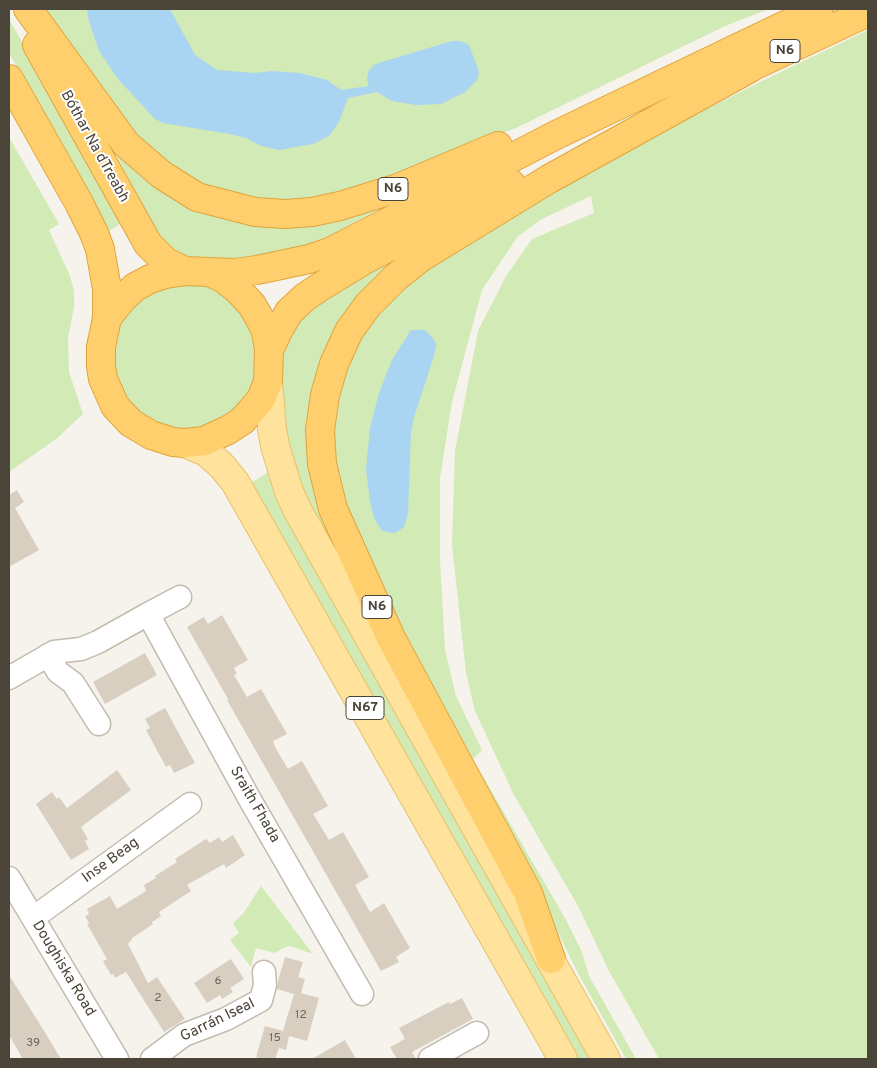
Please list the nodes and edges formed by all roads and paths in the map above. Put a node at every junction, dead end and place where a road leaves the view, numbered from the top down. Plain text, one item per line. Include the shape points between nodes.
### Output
1 (18, 9) edge
2 (28, 9) edge
3 (812, 9) edge
4 (819, 9) edge
5 (868, 12) edge
6 (750, 68) junction
7 (9, 79) edge
8 (198, 272) junction
9 (107, 318) junction
10 (269, 350) junction
11 (268, 382) junction
12 (185, 443) junction
13 (180, 597) dead end
14 (148, 614) junction
15 (48, 655) junction
16 (9, 678) edge
17 (98, 724) dead end
18 (190, 804) dead end
19 (9, 878) edge
20 (32, 918) junction
21 (551, 959) junction
22 (264, 972) dead end
23 (362, 994) dead end
24 (477, 1033) dead end
25 (117, 1059) edge
26 (152, 1059) edge
27 (430, 1059) edge
28 (563, 1059) edge
29 (606, 1059) edge

1 - 8 highway, Bóthar Na dTreabh / N6 via 148,244 166,262
2 - 3 highway, N6 via 126,144 162,175 197,197 255,212 285,214 340,206 398,188 539,128 731,35
4 - 8 highway, N6 via 556,135 330,252 285,265 234,273
5 - 6 highway, N6
6 - 10 highway, N6 via 454,212 339,275 289,312
6 - 21 highway, N6 via 549,179 420,258 368,305 349,331 325,395 320,430 322,464 332,509 391,638 528,894
7 - 9 highway, N6 via 94,233 106,281
8 - 9 highway, N6 via 166,274 150,279 122,299
8 - 10 highway, N6 via 223,278 252,305 266,331
9 - 12 highway, N6 via 101,366 115,406 131,423 151,435
10 - 11 highway, N6
11 - 12 highway, N6 via 261,399 242,421 204,441
11 - 21 main road, N67 via 281,469 298,511
12 - 28 main road, N67 via 206,452 235,482
13 - 14 street
14 - 15 street via 82,649
14 - 23 street, Sraith Fhada
15 - 16 street
15 - 17 street via 58,672 73,683
18 - 20 street, Inse Beag
19 - 20 street, Doughiska Road
20 - 25 street, Doughiska Road
21 - 29 main road, N67
22 - 26 street, Garrán Iseal via 261,1000 226,1020 184,1036
24 - 27 street

